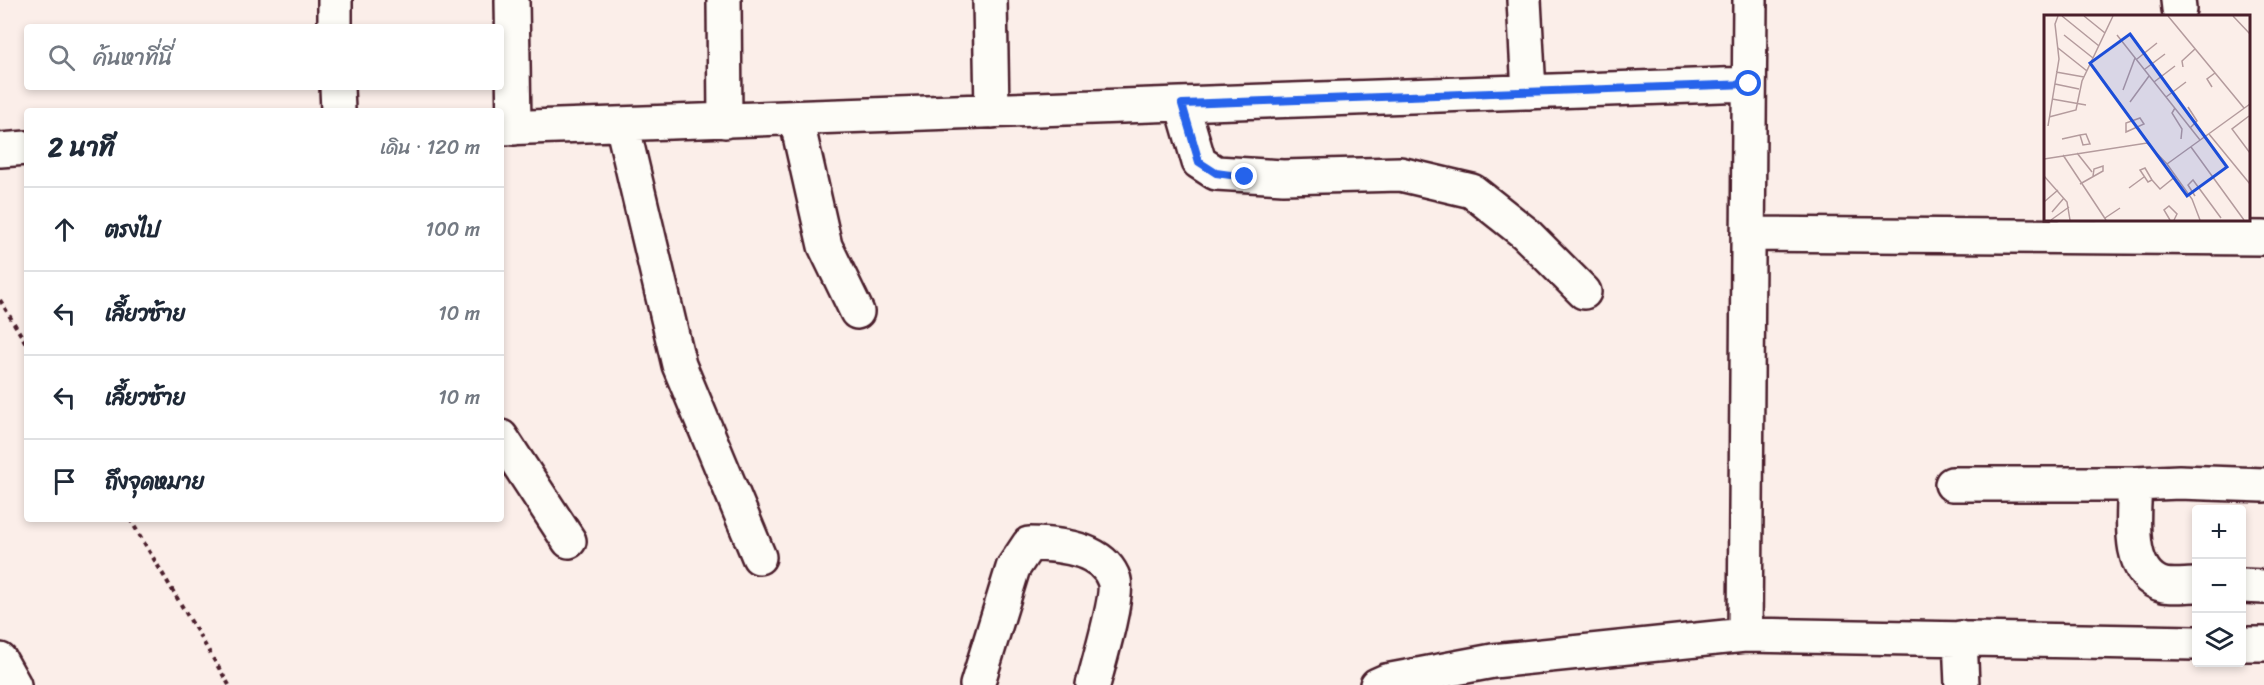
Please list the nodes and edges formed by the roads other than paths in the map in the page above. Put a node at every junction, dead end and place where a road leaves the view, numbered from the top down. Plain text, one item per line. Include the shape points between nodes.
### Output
1 (334, 0) edge
2 (512, 0) edge
3 (724, 0) edge
4 (990, 0) edge
5 (1524, 0) edge
6 (1750, 0) edge
7 (335, 24) edge
8 (1749, 84) junction
9 (337, 90) edge
10 (1529, 92) junction
11 (1182, 104) junction
12 (338, 108) edge
13 (992, 111) junction
14 (796, 118) junction
15 (725, 121) junction
16 (622, 124) junction
17 (508, 128) edge
18 (24, 148) edge
19 (0, 150) edge
20 (1748, 234) junction
21 (2264, 238) edge
22 (1584, 292) dead end
23 (856, 312) dead end
24 (504, 442) edge
25 (1952, 484) dead end
26 (2135, 484) junction
27 (2264, 485) edge
28 (568, 541) dead end
29 (759, 557) dead end
30 (2192, 585) edge
31 (2246, 586) edge
32 (2264, 587) edge
33 (1745, 635) junction
34 (1960, 639) junction
35 (2192, 643) edge
36 (2246, 644) edge
37 (2264, 644) edge
38 (0, 660) edge
39 (14, 685) edge
40 (977, 685) edge
41 (1093, 685) edge
42 (1377, 685) edge
43 (1962, 685) edge

1 - 7 street
2 - 17 street
3 - 15 street
4 - 13 street
5 - 10 street
6 - 8 street
8 - 10 street
8 - 20 street
9 - 12 street
10 - 11 street
11 - 13 street
11 - 22 street via 1199,162 1216,173 1273,177 1400,174 1472,191 1526,233
13 - 14 street
14 - 15 street
14 - 23 street via 825,246
15 - 16 street
16 - 17 street
16 - 29 street via 679,365
18 - 19 street
20 - 21 street
20 - 33 street
24 - 28 street
25 - 26 street
26 - 27 street
26 - 30 street via 2133,528 2138,559 2157,582
31 - 32 street
33 - 34 street
33 - 42 street via 1493,661
34 - 35 street
34 - 43 street
36 - 37 street
38 - 39 street
40 - 41 street via 1013,568 1029,544 1086,552 1104,562 1115,582

